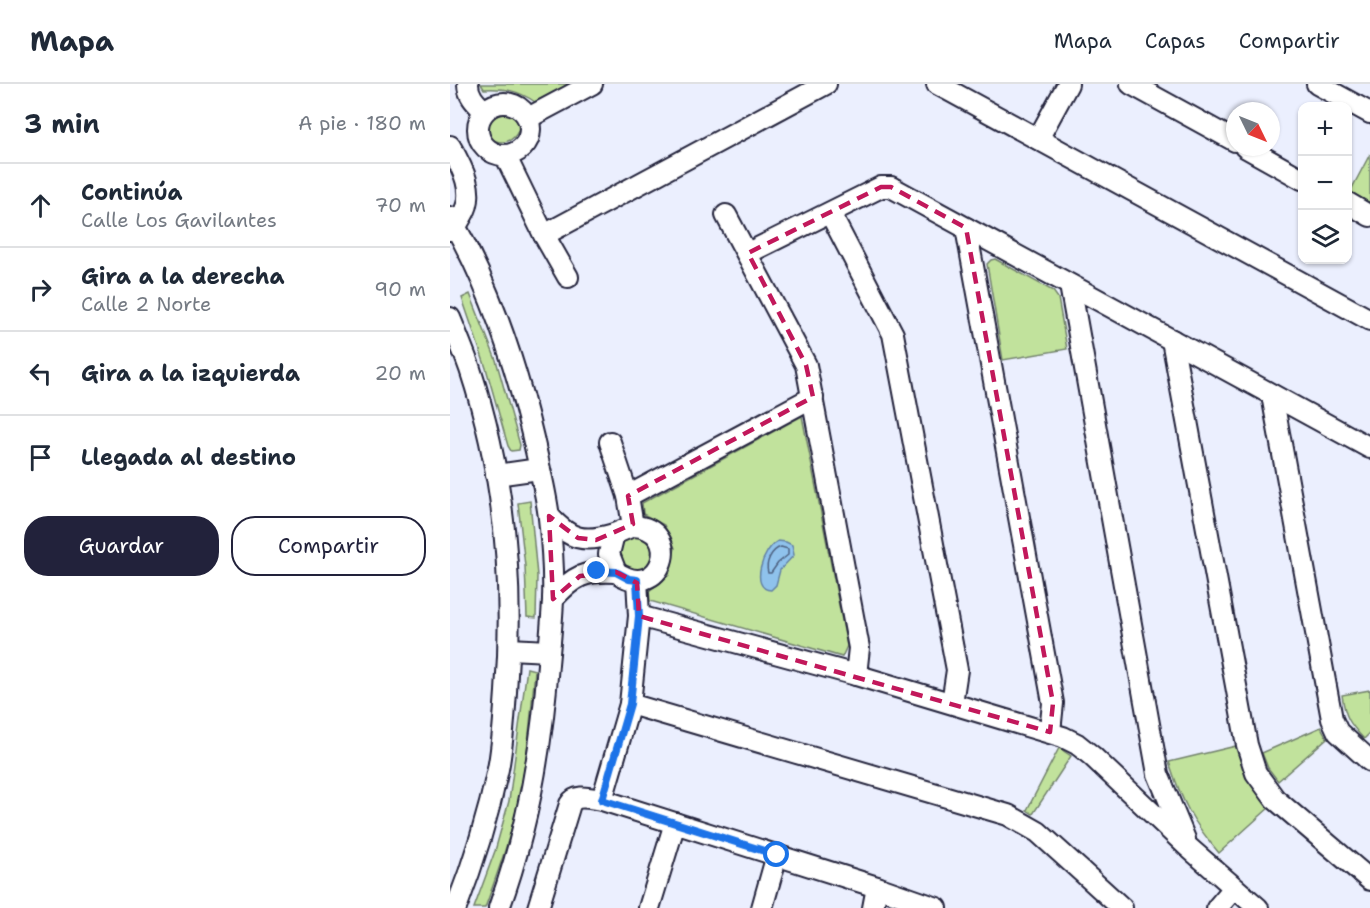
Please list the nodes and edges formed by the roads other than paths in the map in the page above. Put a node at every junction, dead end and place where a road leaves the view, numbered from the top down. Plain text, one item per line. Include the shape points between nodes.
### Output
1 (468, 84) edge
2 (592, 84) edge
3 (826, 84) edge
4 (937, 84) edge
5 (1068, 84) edge
6 (1131, 84) edge
7 (1317, 84) edge
8 (1370, 113) edge
9 (481, 118) junction
10 (528, 118) junction
11 (1226, 136) edge
12 (1038, 139) junction
13 (450, 141) edge
14 (450, 146) edge
15 (498, 153) junction
16 (1261, 156) edge
17 (464, 170) junction
18 (1298, 177) edge
19 (1352, 207) edge
20 (830, 213) junction
21 (726, 215) dead end
22 (1370, 216) edge
23 (452, 225) edge
24 (966, 228) junction
25 (544, 235) junction
26 (748, 254) junction
27 (568, 277) dead end
28 (1070, 285) junction
29 (450, 318) edge
30 (1370, 320) edge
31 (1172, 340) junction
32 (1272, 394) junction
33 (813, 397) junction
34 (610, 442) dead end
35 (1369, 452) edge
36 (539, 468) junction
37 (496, 475) junction
38 (627, 496) junction
39 (549, 516) junction
40 (633, 526) junction
41 (614, 534) junction
42 (616, 572) junction
43 (637, 580) junction
44 (553, 599) junction
45 (639, 616) junction
46 (509, 649) junction
47 (549, 651) junction
48 (856, 675) junction
49 (952, 703) junction
50 (630, 704) junction
51 (1050, 732) junction
52 (1370, 761) edge
53 (1158, 774) junction
54 (1127, 789) junction
55 (602, 800) junction
56 (675, 823) junction
57 (1188, 847) junction
58 (777, 855) junction
59 (1370, 880) edge
60 (878, 887) junction
61 (1234, 888) junction
62 (456, 908) edge
63 (499, 908) edge
64 (538, 908) edge
65 (649, 908) edge
66 (762, 908) edge
67 (873, 908) edge
68 (937, 908) edge
69 (1122, 908) edge
70 (1216, 908) edge
71 (1258, 908) edge

1 - 9 street
2 - 10 street
3 - 25 street
4 - 12 street
5 - 12 street
6 - 11 street
7 - 8 street
9 - 10 street via 491,106 508,102
9 - 13 street
9 - 15 street via 480,141
10 - 15 street via 526,142 517,151
12 - 30 street
14 - 17 street
15 - 17 street
15 - 25 street
16 - 18 street
17 - 23 street via 467,208
19 - 22 street
20 - 24 street via 881,187 891,187
20 - 26 street
20 - 49 street via 893,334 957,670
21 - 26 street
23 - 36 street via 501,331
24 - 28 street
24 - 51 street via 1053,703
25 - 27 street
26 - 33 street via 807,365
28 - 31 street
28 - 53 street
29 - 37 street via 470,369
31 - 32 street
31 - 59 street via 1246,745 1256,773 1275,799
32 - 35 street
32 - 52 street via 1332,719 1338,732
33 - 38 street
33 - 48 street via 859,648
34 - 38 street
36 - 37 street
36 - 39 street
37 - 46 street via 509,588
38 - 40 street
39 - 41 street via 561,530 578,538 596,540
39 - 44 street
40 - 41 street
40 - 43 street via 657,535 663,551 659,568
41 - 42 street via 609,554
42 - 43 street
42 - 44 street via 597,571 580,576
43 - 45 street
44 - 47 street
45 - 48 street
45 - 50 street
46 - 47 street
46 - 62 street via 498,767 474,861
47 - 63 street via 534,783
48 - 49 street
49 - 51 street
50 - 55 street
50 - 69 street via 1008,815 1038,832
51 - 54 street via 1077,744
53 - 54 street
53 - 57 street
54 - 57 street
55 - 56 street
55 - 64 street via 573,799
56 - 58 street
56 - 65 street
57 - 61 street
58 - 60 street
58 - 66 street
60 - 67 street
60 - 68 street
61 - 70 street
61 - 71 street

